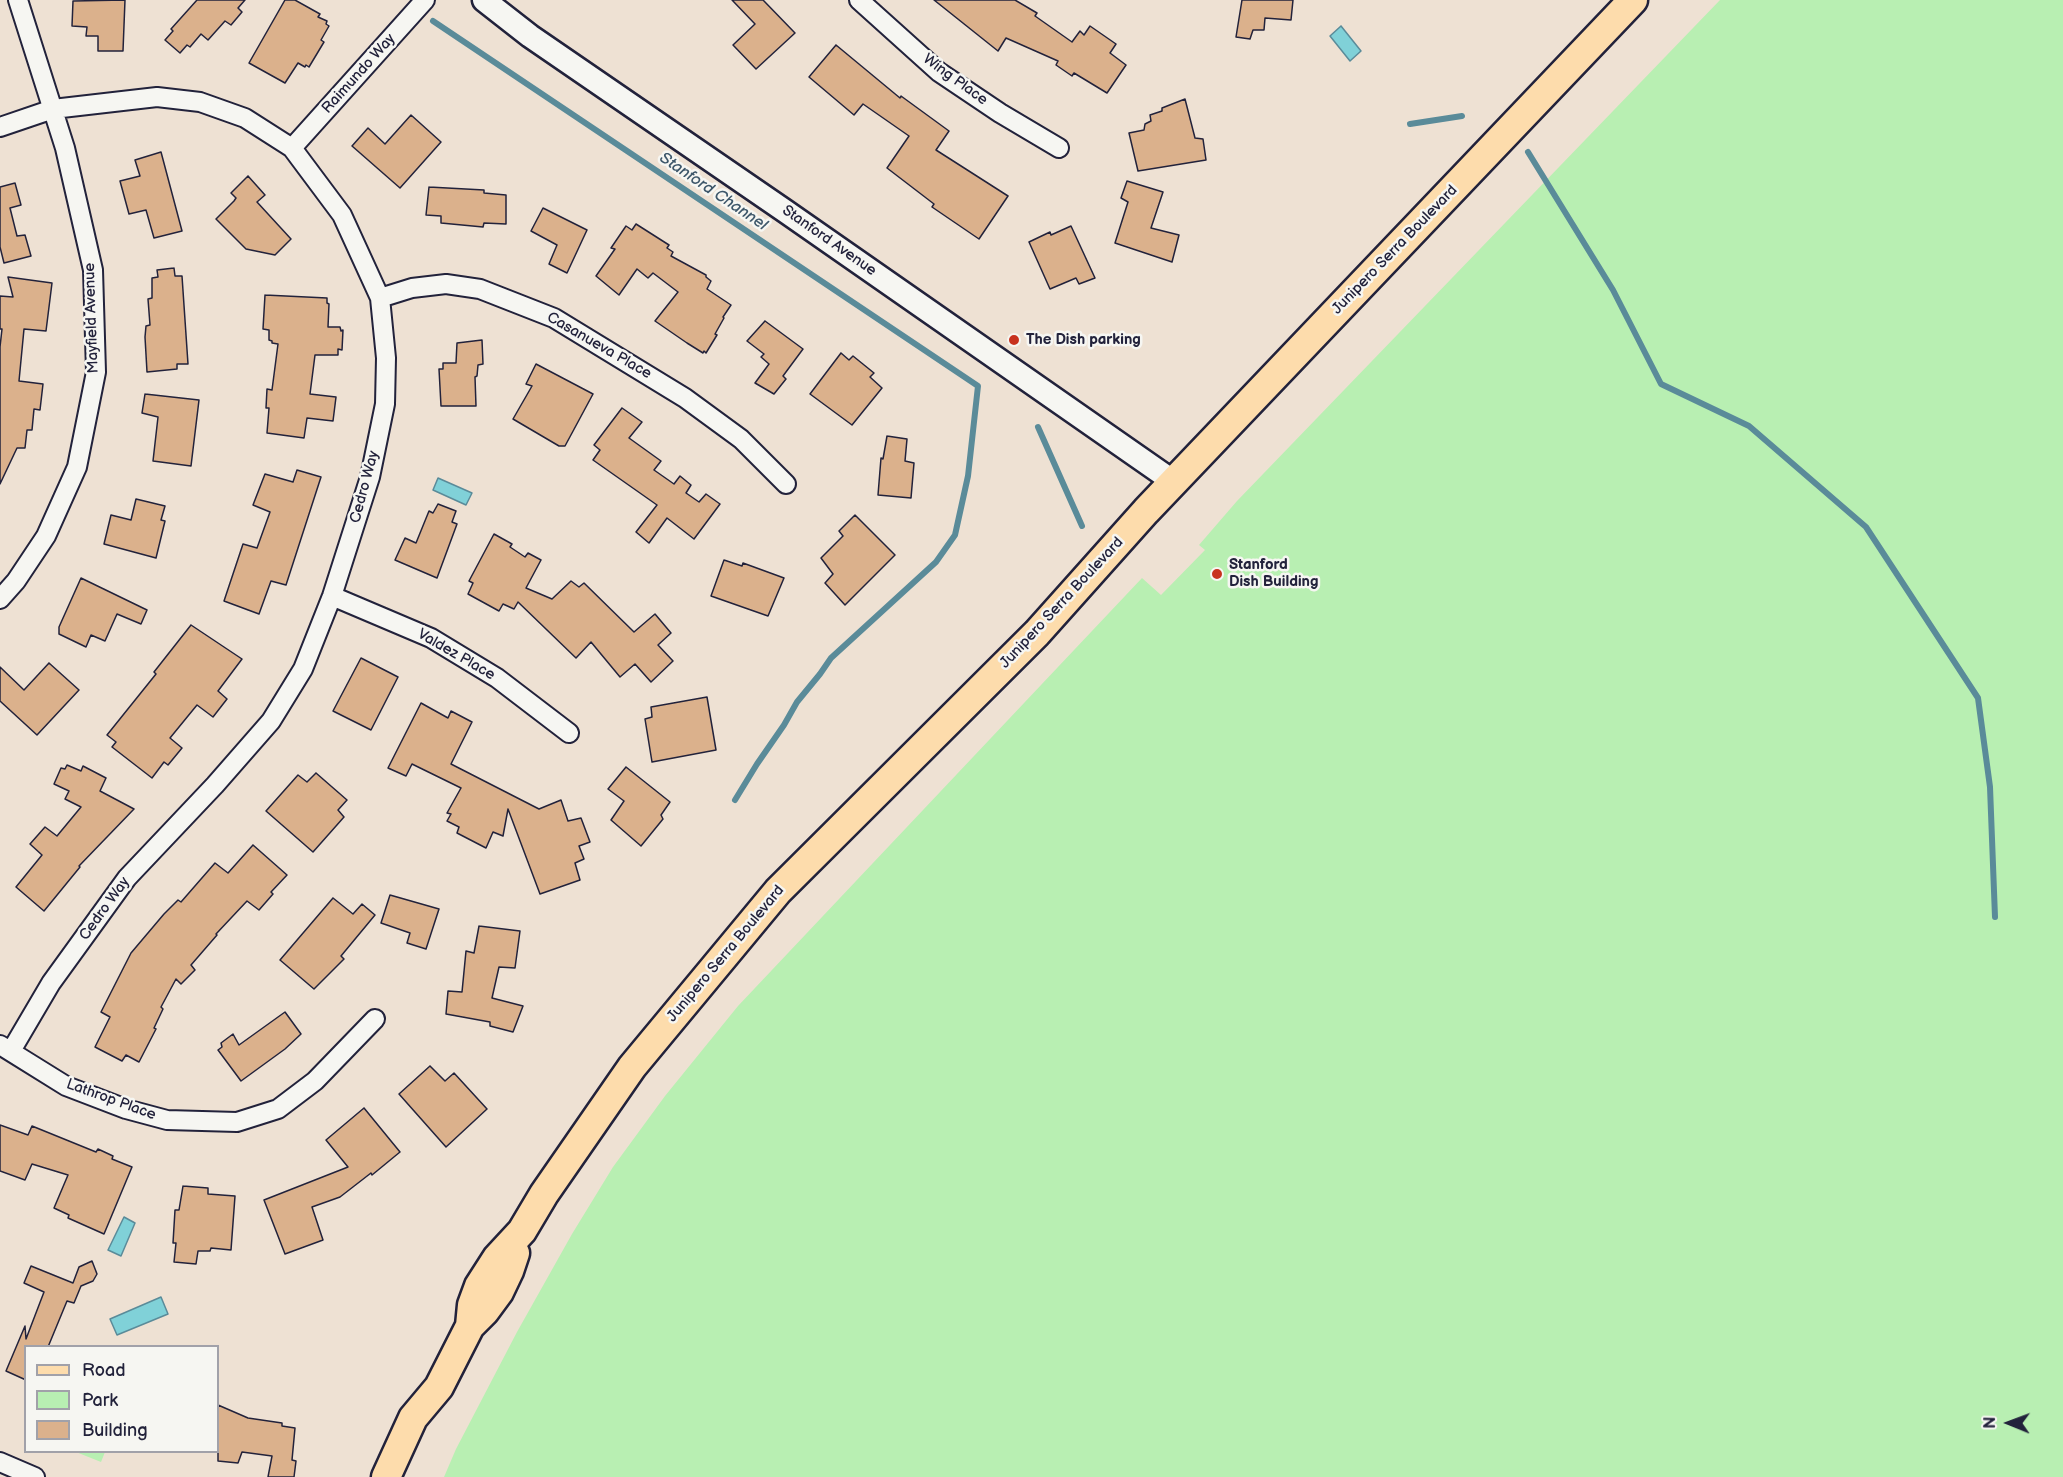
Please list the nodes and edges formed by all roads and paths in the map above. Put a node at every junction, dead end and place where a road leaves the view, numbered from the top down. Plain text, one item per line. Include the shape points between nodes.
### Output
1 (16, 0) edge
2 (425, 0) edge
3 (484, 0) edge
4 (859, 0) edge
5 (1633, 0) edge
6 (53, 109) junction
7 (0, 127) edge
8 (292, 148) junction
9 (1059, 148) dead end
10 (380, 298) junction
11 (1174, 482) junction
12 (786, 484) dead end
13 (332, 596) junction
14 (0, 599) edge
15 (569, 733) dead end
16 (375, 1019) dead end
17 (6, 1048) edge
18 (439, 1388) junction
19 (0, 1462) edge
20 (35, 1477) edge
21 (386, 1477) edge
22 (407, 1477) edge

1 - 6 street, Mayfield Avenue
2 - 8 street, Raimundo Way
3 - 11 street, Stanford Avenue via 530,36
4 - 9 street, Wing Place via 939,72
5 - 11 main road, Junipero Serra Boulevard
6 - 7 street, Cedro Way
6 - 8 street, Cedro Way via 157,97 200,102 245,118
6 - 14 street, Mayfield Avenue via 93,270 96,372 77,467 46,536
8 - 10 street, Cedro Way via 342,215
10 - 12 street, Casanueva Place via 412,288 446,284 480,289 554,318 685,398 741,439
10 - 13 street, Cedro Way via 386,358 385,404 370,477
11 - 18 main road, Junipero Serra Boulevard via 1037,633 778,891 632,1067 544,1194 522,1231 499,1292 470,1326
13 - 15 street, Valdez Place via 431,638 497,678
13 - 17 street, Cedro Way via 303,669 271,721 127,879
16 - 17 street, Lathrop Place via 315,1081 278,1109 237,1122 167,1120 126,1109 66,1086
18 - 21 main road, Junipero Serra Boulevard via 413,1418
18 - 22 main road, Junipero Serra Boulevard via 432,1421
19 - 20 street

